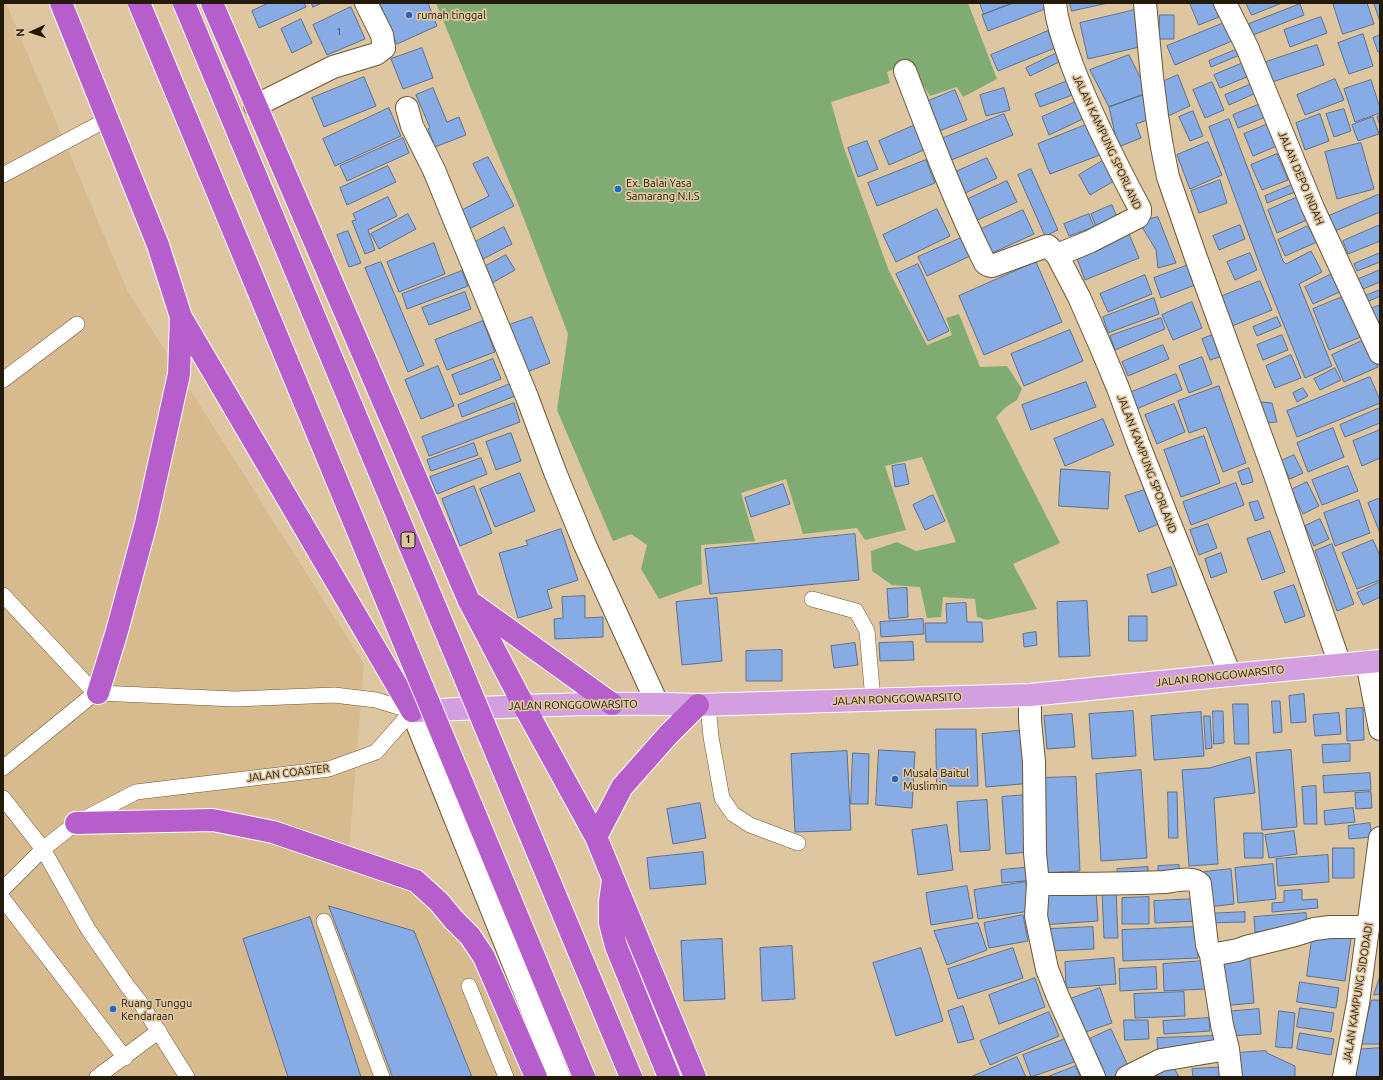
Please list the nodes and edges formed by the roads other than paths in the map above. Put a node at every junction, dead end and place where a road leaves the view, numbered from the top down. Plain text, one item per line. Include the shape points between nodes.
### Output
1 (61, 3) edge
2 (139, 3) edge
3 (184, 3) edge
4 (212, 3) edge
5 (366, 3) edge
6 (1055, 3) edge
7 (1145, 3) edge
8 (1225, 3) edge
9 (905, 71) dead end
10 (255, 106) junction
11 (406, 108) dead end
12 (108, 119) junction
13 (3, 175) edge
14 (1057, 255) junction
15 (181, 317) junction
16 (77, 324) dead end
17 (1380, 353) edge
18 (3, 380) edge
19 (3, 595) edge
20 (812, 600) dead end
21 (469, 601) junction
22 (1374, 662) edge
23 (1340, 665) junction
24 (1230, 675) junction
25 (96, 693) junction
26 (1030, 695) junction
27 (873, 700) junction
28 (657, 703) junction
29 (612, 704) junction
30 (703, 705) junction
31 (524, 706) junction
32 (412, 711) junction
33 (1380, 729) edge
34 (3, 768) edge
35 (3, 798) edge
36 (76, 823) junction
37 (596, 837) junction
38 (1380, 838) edge
39 (798, 843) dead end
40 (43, 848) junction
41 (613, 877) junction
42 (1038, 884) junction
43 (3, 889) edge
44 (3, 899) edge
45 (324, 921) dead end
46 (1369, 927) junction
47 (1211, 955) junction
48 (469, 986) dead end
49 (159, 1032) junction
50 (1228, 1049) junction
51 (125, 1058) junction
52 (97, 1077) edge
53 (187, 1077) edge
54 (382, 1077) edge
55 (506, 1077) edge
56 (536, 1077) edge
57 (559, 1077) edge
58 (584, 1077) edge
59 (632, 1077) edge
60 (669, 1077) edge
61 (695, 1077) edge
62 (1094, 1077) edge
63 (1127, 1077) edge
64 (1231, 1077) edge
65 (1344, 1077) edge

1 - 12 highway
2 - 58 highway, bridge
3 - 59 highway, 1, bridge
4 - 10 highway
5 - 10 street via 382,35 384,48 376,54 333,67
6 - 14 street, JALAN KAMPUNG SPORLAND via 1056,17 1078,79 1096,122 1140,209 1138,217
7 - 23 street via 1157,116 1168,177
8 - 17 street, JALAN DEPO INDAH via 1247,47 1312,208
9 - 14 street via 951,190 985,263 992,266 1048,246
10 - 21 highway
11 - 28 street via 527,397 585,545
12 - 13 lane
12 - 15 highway via 158,245
14 - 24 street, JALAN KAMPUNG SPORLAND via 1079,297 1106,359
15 - 25 highway via 179,374 146,523 117,631
15 - 32 highway
16 - 18 lane
19 - 25 lane
20 - 27 lane via 856,611 868,631
21 - 29 highway
21 - 31 highway
22 - 23 main road, JALAN RONGGOWARSITO
22 - 33 street
23 - 24 main road, JALAN RONGGOWARSITO
24 - 26 main road, JALAN RONGGOWARSITO
25 - 32 lane via 235,699 334,695 376,700
25 - 34 lane
26 - 27 main road, JALAN RONGGOWARSITO
26 - 42 street
27 - 30 main road, JALAN RONGGOWARSITO
28 - 29 main road, JALAN RONGGOWARSITO
28 - 30 main road, JALAN RONGGOWARSITO
29 - 31 main road, JALAN RONGGOWARSITO
30 - 37 highway via 668,735 622,787
30 - 39 lane via 722,798 733,814 750,825
31 - 32 main road, JALAN RONGGOWARSITO
31 - 37 highway
32 - 36 lane, JALAN COASTER via 376,752 329,769 136,792
32 - 57 street
35 - 40 lane
36 - 40 lane, JALAN COASTER
36 - 56 highway via 212,820 273,832 416,881 470,936 484,956
37 - 41 highway
38 - 46 street, JALAN KAMPUNG SIDODADI
40 - 43 lane, JALAN COASTER
40 - 49 lane via 88,929
41 - 60 highway via 610,923 616,946
41 - 61 highway
42 - 47 street via 1197,881 1200,884 1207,945
42 - 62 street via 1036,916 1047,969
44 - 51 lane
45 - 54 lane
46 - 47 street via 1314,929
46 - 65 street, JALAN KAMPUNG SIDODADI
47 - 50 street
48 - 55 lane
49 - 51 lane
49 - 53 lane
50 - 63 street via 1161,1060
50 - 64 street
51 - 52 lane

